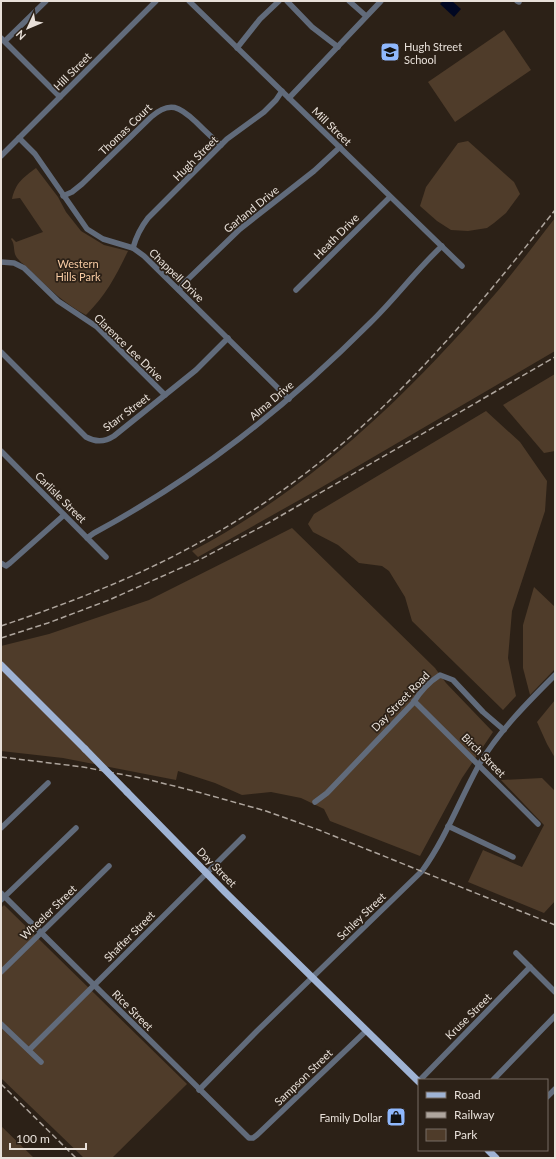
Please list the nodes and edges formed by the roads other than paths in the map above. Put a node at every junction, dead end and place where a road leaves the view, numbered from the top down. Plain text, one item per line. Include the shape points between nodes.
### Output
1 (46, 1) edge
2 (156, 1) edge
3 (189, 1) edge
4 (279, 1) edge
5 (287, 1) edge
6 (349, 1) edge
7 (381, 1) edge
8 (366, 16) junction
9 (3, 41) edge
10 (338, 47) junction
11 (237, 48) junction
12 (282, 91) junction
13 (60, 97) junction
14 (289, 98) junction
15 (19, 138) junction
16 (221, 145) junction
17 (340, 147) junction
18 (1, 156) edge
19 (63, 196) junction
20 (390, 197) junction
21 (442, 246) junction
22 (133, 248) junction
23 (1, 262) edge
24 (462, 266) dead end
25 (179, 290) junction
26 (296, 290) dead end
27 (228, 338) junction
28 (1, 352) edge
29 (165, 395) junction
30 (289, 399) junction
31 (1, 451) edge
32 (64, 515) junction
33 (87, 538) junction
34 (106, 557) dead end
35 (3, 564) edge
36 (1, 665) edge
37 (555, 675) edge
38 (414, 701) junction
39 (504, 731) junction
40 (480, 764) junction
41 (48, 783) dead end
42 (315, 802) dead end
43 (538, 824) dead end
44 (448, 826) junction
45 (1, 828) edge
46 (76, 828) dead end
47 (243, 837) dead end
48 (513, 856) dead end
49 (109, 866) dead end
50 (206, 873) junction
51 (2, 897) edge
52 (40, 933) junction
53 (516, 954) dead end
54 (530, 967) junction
55 (1, 972) edge
56 (312, 977) junction
57 (93, 985) junction
58 (555, 992) edge
59 (555, 1016) edge
60 (1, 1024) edge
61 (366, 1031) junction
62 (29, 1050) junction
63 (41, 1062) dead end
64 (421, 1079) edge
65 (494, 1079) edge
66 (418, 1080) edge
67 (199, 1090) junction
68 (253, 1138) joint

1 - 9 street
2 - 13 street, Hill Street
3 - 11 street, Mill Street
4 - 11 street via 260,19
5 - 10 street via 312,27
6 - 8 street
7 - 8 street
8 - 10 street
9 - 13 street
10 - 14 street
11 - 12 street, Mill Street
12 - 14 street, Mill Street
12 - 16 street, Hugh Street via 264,112
13 - 15 street, Hill Street
14 - 17 street, Mill Street
15 - 18 street, Hill Street
15 - 19 street, Chappell Drive via 35,154
16 - 19 street, Thomas Court via 183,110 165,107 151,116 82,184
16 - 22 street, Hugh Street via 148,218
17 - 20 street, Mill Street
17 - 25 street, Garland Drive via 314,171 240,229
19 - 22 street, Chappell Drive via 91,233
20 - 21 street, Mill Street
20 - 26 street, Heath Drive
21 - 24 street, Mill Street
21 - 30 street, Alma Drive via 372,322
22 - 25 street, Chappell Drive
23 - 29 street, Clarence Lee Drive via 14,262 24,268 58,301 97,327
25 - 27 street, Chappell Drive
27 - 29 street, Starr Street via 196,370
27 - 30 street, Chappell Drive
28 - 29 street, Starr Street via 86,437 93,440 111,438
30 - 33 street, Alma Drive via 198,471
31 - 32 street, Carlisle Street
32 - 33 street, Carlisle Street
32 - 35 street via 16,558
33 - 34 street, Carlisle Street
36 - 50 main road, Day Street, bridge
37 - 39 street
38 - 39 street, Day Street Road via 432,680 440,675 445,676 453,680
38 - 40 street, Birch Street
38 - 42 street, Day Street Road
39 - 40 street, Schley Street
40 - 43 street, Birch Street
40 - 44 street, Schley Street
41 - 45 street
44 - 48 street
44 - 56 street, Schley Street via 422,871
46 - 51 street
47 - 50 street, Shafter Street
49 - 52 street, Wheeler Street
50 - 56 main road, Day Street
50 - 57 street, Shafter Street
51 - 52 street, Rice Street
52 - 55 street, Wheeler Street
52 - 57 street, Rice Street
53 - 54 street
54 - 58 street
54 - 64 street, Kruse Street
56 - 61 main road, Day Street
56 - 67 street, Schley Street
57 - 62 street, Shafter Street
57 - 67 street, Rice Street
59 - 65 street
60 - 62 street
61 - 66 main road, Day Street
61 - 68 street, Sampson Street
62 - 63 street
67 - 68 street, Rice Street via 245,1135

